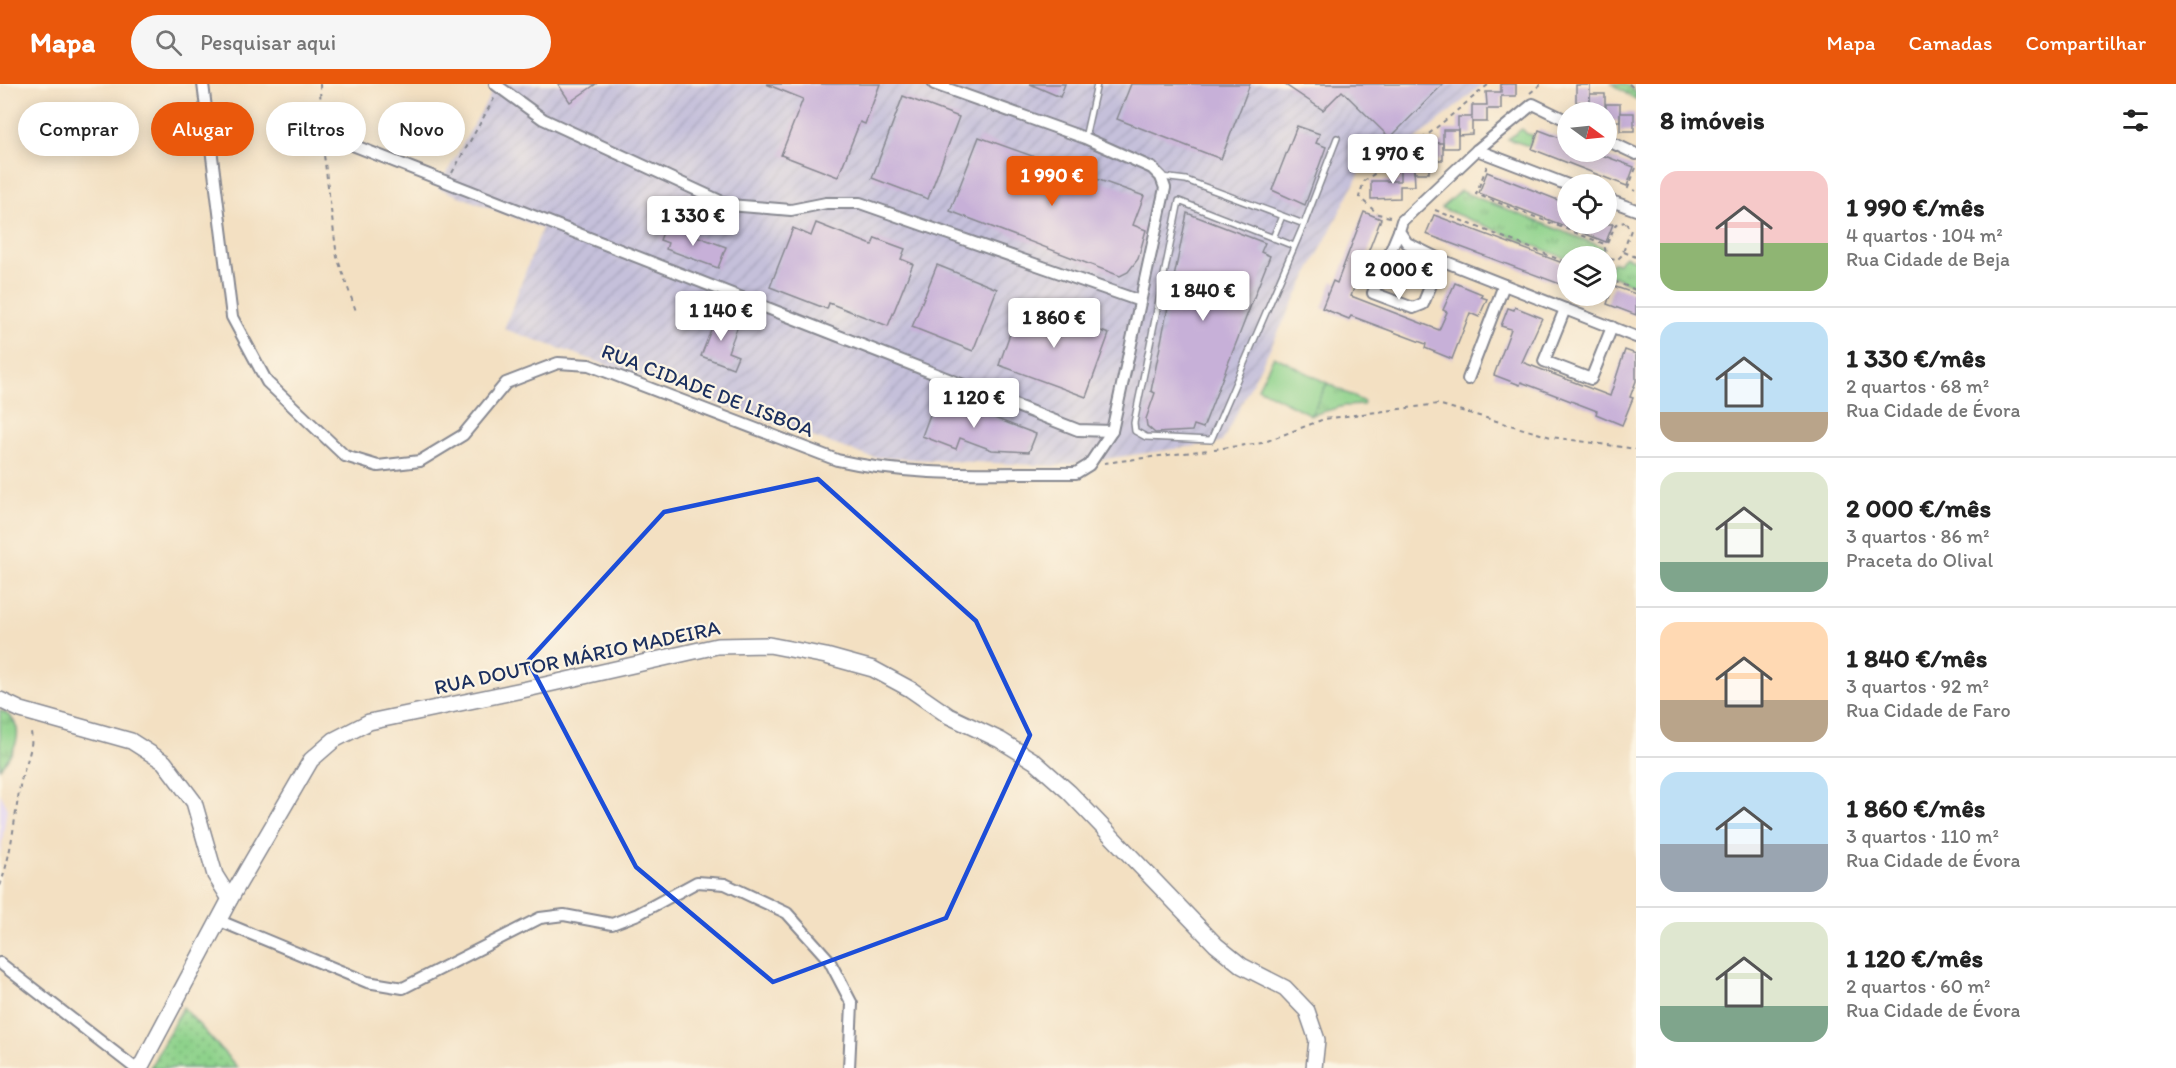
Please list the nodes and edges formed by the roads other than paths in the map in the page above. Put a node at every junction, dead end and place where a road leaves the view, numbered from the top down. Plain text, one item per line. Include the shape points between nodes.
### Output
1 (203, 84) edge
2 (934, 84) edge
3 (1097, 84) edge
4 (497, 86) edge
5 (1557, 116) edge
6 (1085, 138) junction
7 (1337, 138) dead end
8 (1617, 145) edge
9 (366, 150) edge
10 (1477, 150) junction
11 (1636, 154) edge
12 (1161, 177) junction
13 (1557, 181) edge
14 (1617, 203) edge
15 (1636, 210) edge
16 (1282, 216) junction
17 (1304, 224) junction
18 (1400, 226) junction
19 (1273, 237) junction
20 (1294, 246) junction
21 (1440, 260) junction
22 (1504, 285) junction
23 (1140, 301) junction
24 (1565, 309) junction
25 (1612, 327) junction
26 (1636, 337) edge
27 (1468, 379) dead end
28 (1112, 431) junction
29 (0, 700) edge
30 (230, 899) junction
31 (220, 921) junction
32 (0, 963) edge
33 (135, 1068) edge
34 (140, 1068) edge
35 (849, 1068) edge
36 (1314, 1068) edge

1 - 28 street, RUA CIDADE DE LISBOA via 232,317 267,382 345,456 378,466 420,461 463,435 506,383 558,363 589,365 837,460 867,467 900,471 1076,473 1089,465
2 - 6 street
3 - 6 lane
4 - 23 street via 543,119 729,205 791,210 826,203 860,203
5 - 10 street via 1533,104
6 - 12 street via 1152,168
7 - 17 lane
8 - 11 street
9 - 28 street via 1078,430
10 - 13 street
10 - 18 street
12 - 16 lane via 1186,180
12 - 23 street via 1165,188
14 - 15 street
16 - 17 lane
16 - 19 lane
17 - 20 lane
18 - 21 street via 1407,243
18 - 21 street via 1373,293 1413,308 1423,304
19 - 20 lane
19 - 20 lane via 1179,201 1134,423 1136,431 1146,437 1211,440
21 - 22 street
22 - 24 street
22 - 27 street
23 - 28 street
24 - 25 street
24 - 25 street via 1544,361 1592,379
25 - 26 street
29 - 30 main road via 25,711 131,741 164,762 194,802 215,876
30 - 31 main road, RUA DOUTOR MÁRIO MADEIRA
30 - 36 main road, RUA DOUTOR MÁRIO MADEIRA via 311,760 334,740 369,722 717,646 769,645 873,669 949,716 1034,761 1069,792 1216,945 1242,966 1285,988 1307,1011 1317,1040
31 - 34 main road, RUA DOUTOR MÁRIO MADEIRA
31 - 35 street via 367,982 403,988 540,918 564,915 612,924 697,882 725,885 787,913 829,960 852,1004
32 - 33 street

